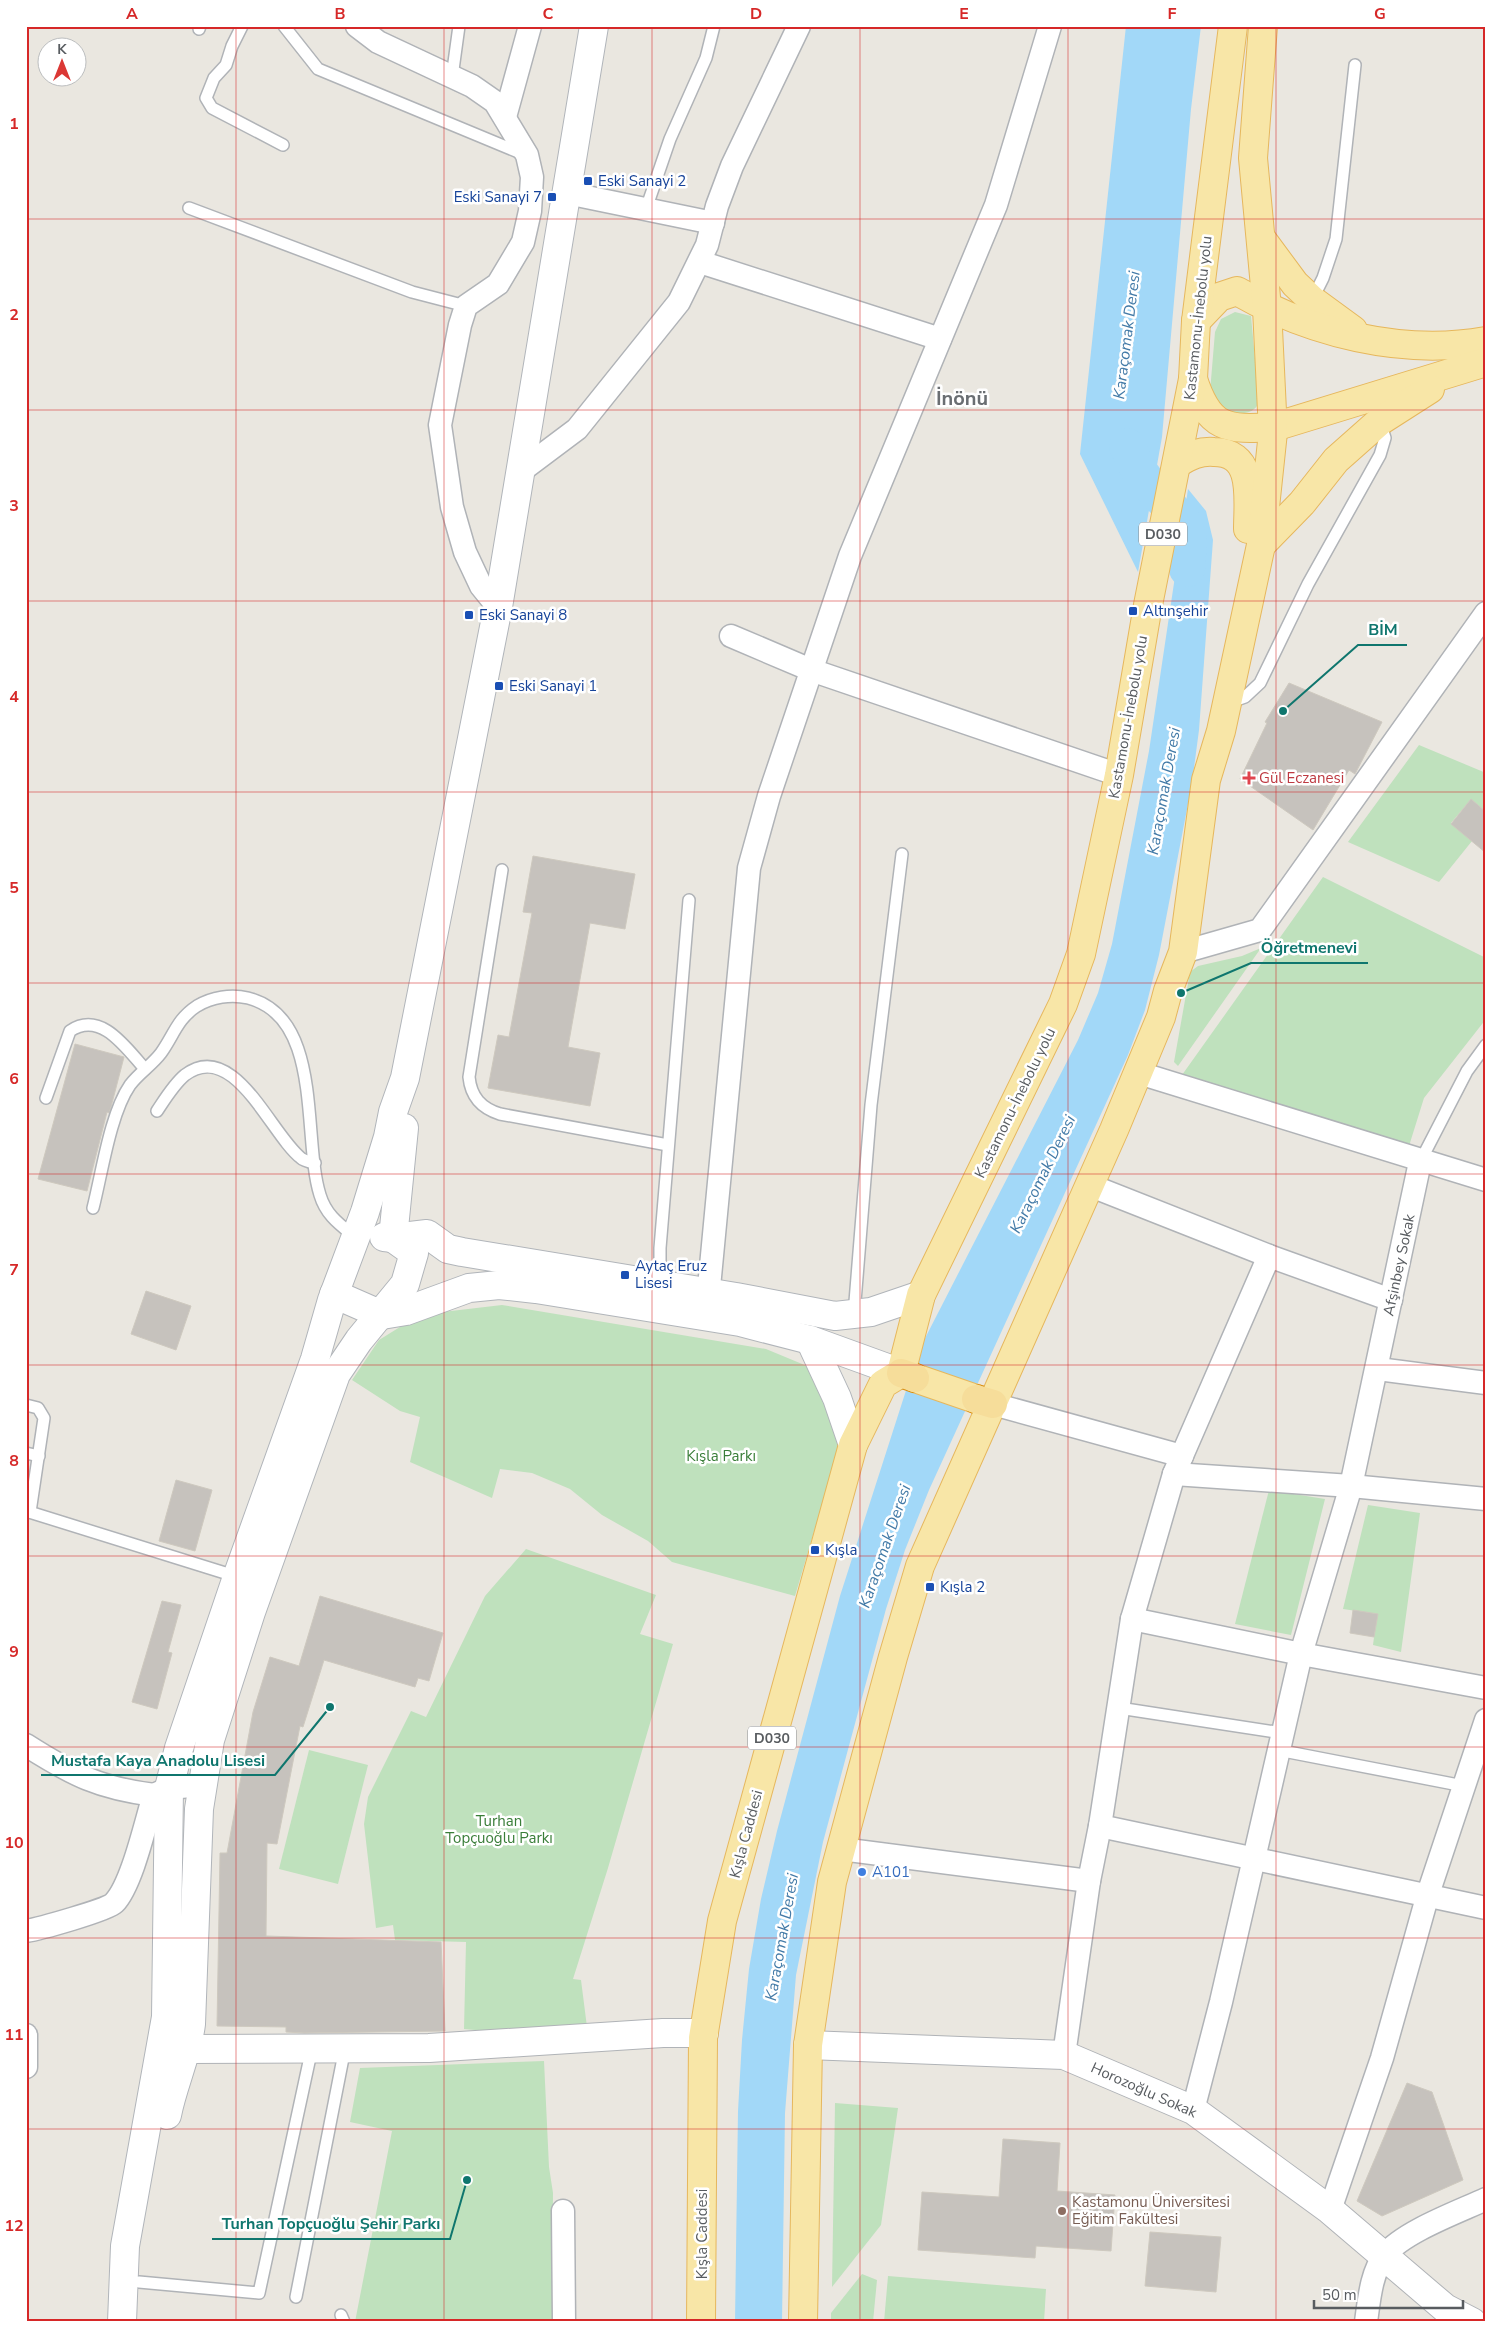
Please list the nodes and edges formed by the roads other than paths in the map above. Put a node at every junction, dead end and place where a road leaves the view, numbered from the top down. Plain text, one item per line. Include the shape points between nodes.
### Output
1 (242, 26) edge
2 (284, 26) edge
3 (357, 26) edge
4 (459, 26) edge
5 (530, 26) edge
6 (594, 26) edge
7 (714, 26) edge
8 (799, 26) edge
9 (1050, 26) edge
10 (1233, 26) edge
11 (1263, 26) edge
12 (380, 34) edge
13 (1356, 65) dead end
14 (452, 77) junction
15 (505, 117) junction
16 (282, 146) dead end
17 (527, 155) junction
18 (567, 193) junction
19 (189, 208) dead end
20 (646, 209) junction
21 (713, 223) junction
22 (1260, 236) junction
23 (700, 262) junction
24 (1312, 300) junction
25 (466, 306) junction
26 (1267, 308) junction
27 (1196, 321) junction
28 (1362, 337) junction
29 (940, 339) junction
30 (1486, 341) edge
31 (1474, 365) edge
32 (1193, 379) junction
33 (1380, 421) junction
34 (1274, 427) junction
35 (1178, 463) junction
36 (521, 470) junction
37 (1261, 545) junction
38 (498, 608) junction
39 (1486, 613) edge
40 (731, 636) dead end
41 (1239, 640) junction
42 (811, 670) junction
43 (1226, 704) junction
44 (1119, 776) junction
45 (902, 854) dead end
46 (502, 870) dead end
47 (689, 900) dead end
48 (1184, 952) junction
49 (1486, 1045) edge
50 (145, 1069) junction
51 (1139, 1073) junction
52 (405, 1078) junction
53 (46, 1098) dead end
54 (157, 1111) dead end
55 (668, 1145) junction
56 (1420, 1162) junction
57 (315, 1163) junction
58 (1486, 1180) edge
59 (1088, 1185) junction
60 (93, 1208) dead end
61 (355, 1237) junction
62 (393, 1238) junction
63 (1270, 1256) junction
64 (660, 1285) junction
65 (334, 1294) junction
66 (920, 1295) junction
67 (1391, 1300) junction
68 (707, 1305) junction
69 (382, 1315) junction
70 (854, 1315) junction
71 (810, 1340) junction
72 (1378, 1368) junction
73 (908, 1375) junction
74 (1486, 1383) edge
75 (985, 1401) junction
76 (26, 1405) edge
77 (853, 1445) junction
78 (26, 1453) edge
79 (40, 1456) junction
80 (1178, 1465) junction
81 (1351, 1486) junction
82 (1486, 1499) edge
83 (28, 1511) edge
84 (249, 1581) junction
85 (1132, 1619) junction
86 (1300, 1654) junction
87 (1486, 1688) edge
88 (1119, 1708) junction
89 (1486, 1720) edge
90 (1280, 1741) junction
91 (26, 1745) edge
92 (202, 1785) junction
93 (1464, 1786) junction
94 (162, 1791) junction
95 (1100, 1826) junction
96 (841, 1849) junction
97 (1254, 1858) junction
98 (1088, 1881) junction
99 (1428, 1894) junction
100 (1486, 1908) edge
101 (26, 1932) edge
102 (704, 2033) junction
103 (26, 2035) edge
104 (808, 2045) junction
105 (175, 2048) junction
106 (312, 2048) junction
107 (345, 2048) junction
108 (1064, 2055) junction
109 (26, 2067) edge
110 (1193, 2110) junction
111 (1486, 2199) edge
112 (1330, 2210) junction
113 (563, 2211) dead end
114 (1383, 2256) junction
115 (139, 2282) junction
116 (296, 2297) dead end
117 (122, 2322) edge
118 (136, 2322) edge
119 (564, 2322) edge
120 (701, 2322) edge
121 (803, 2322) edge
122 (1366, 2322) edge
123 (1472, 2322) edge

1 - 16 lane via 226,65 214,78 206,98 212,108
2 - 17 lane via 318,69
3 - 12 street
4 - 14 lane
5 - 15 street
6 - 18 main road
7 - 20 lane via 706,58 670,139
8 - 21 street via 732,166
9 - 29 street via 996,204
10 - 27 main road, Kastamonu-İnebolu yolu
11 - 22 main road via 1253,158
12 - 14 street
13 - 24 lane via 1336,239
14 - 15 street via 495,102
15 - 17 street
17 - 25 street via 532,178 530,211 523,242 498,284
18 - 20 street
18 - 36 main road
19 - 25 lane via 412,292
20 - 21 street
21 - 23 street
22 - 24 main road via 1295,284
22 - 26 main road
23 - 29 street
23 - 36 street via 680,302 577,429
24 - 28 main road
25 - 38 street via 440,425 452,508 465,552 481,586
26 - 27 main road via 1237,291 1218,297
26 - 28 main road via 1319,327
26 - 34 main road
27 - 32 main road, Kastamonu-İnebolu yolu
28 - 30 main road via 1393,344 1456,346
29 - 42 street via 850,556
31 - 33 main road
31 - 34 main road
32 - 34 main road via 1200,401 1209,414 1223,424 1240,429
32 - 35 main road, Kastamonu-İnebolu yolu / D030
33 - 37 main road via 1336,460 1302,503
33 - 43 lane via 1385,438 1380,455 1308,584 1260,683 1245,697
34 - 37 main road
35 - 41 main road via 1194,454 1219,452 1235,458 1243,467 1248,482 1248,540
35 - 44 main road, Kastamonu-İnebolu yolu / D030 via 1148,604
36 - 38 main road
37 - 41 main road
38 - 52 main road
39 - 48 street via 1260,930
40 - 42 street
41 - 43 main road
42 - 44 street
42 - 68 street via 749,868
43 - 48 main road via 1206,780
44 - 66 main road, Kastamonu-İnebolu yolu via 1081,954 1063,1004
45 - 70 lane via 871,1105
46 - 55 lane via 470,1077 473,1094 484,1107 500,1114
47 - 55 lane
48 - 51 main road
49 - 56 lane via 1467,1072
50 - 53 lane via 103,1027 78,1026 70,1031
50 - 57 lane via 161,1054 180,1020 202,1004 228,996 262,1003 280,1016 297,1045
50 - 60 lane via 130,1084 118,1110
51 - 56 street
51 - 59 main road
52 - 61 main road
52 - 62 main road via 405,1125
54 - 57 lane via 186,1074 210,1066 243,1084 284,1142 302,1160
55 - 64 lane
56 - 58 street
56 - 67 street, Afşinbey Sokak
57 - 61 lane via 320,1195 330,1217
59 - 63 street
59 - 75 main road
61 - 62 main road via 371,1234
61 - 65 main road
62 - 64 main road via 427,1234 448,1249
62 - 69 main road via 414,1253 405,1284
63 - 67 street
63 - 80 street
64 - 68 main road
65 - 69 main road
65 - 84 main road
66 - 70 main road
66 - 73 main road, Kastamonu-İnebolu yolu
67 - 72 street, Afşinbey Sokak
68 - 69 main road via 499,1285 469,1288 406,1311
68 - 70 main road
68 - 71 main road via 740,1322
69 - 84 main road via 359,1340 336,1374
71 - 73 main road
71 - 77 main road via 837,1398
72 - 74 street
72 - 81 street, Afşinbey Sokak
73 - 75 main road
73 - 77 main road, Kışla Caddesi / D030 via 882,1384
75 - 80 street
75 - 96 main road via 920,1566
76 - 79 lane via 38,1408 44,1418
77 - 102 main road, Kışla Caddesi / D030 via 722,1921
78 - 79 lane
79 - 83 lane
80 - 81 street
80 - 85 street
81 - 82 street
81 - 86 street, Afşinbey Sokak
83 - 84 lane
84 - 92 main road
84 - 94 main road
85 - 86 street
85 - 88 street
86 - 87 street
86 - 90 street, Afşinbey Sokak
88 - 90 lane
88 - 95 street
89 - 93 street
90 - 93 lane
90 - 97 street, Afşinbey Sokak
91 - 94 street via 90,1781 124,1791
92 - 94 street
92 - 105 main road via 195,1868 191,2024
93 - 99 street
94 - 101 street via 125,1887 113,1904
94 - 105 main road via 166,2017
95 - 97 street
95 - 98 street
96 - 98 street
96 - 104 main road via 832,1882
97 - 99 street
97 - 110 street, Afşinbey Sokak
98 - 108 street
99 - 100 street
99 - 112 street via 1382,2058
102 - 107 main road via 607,2036 475,2046
102 - 120 main road, Kışla Caddesi
103 - 109 street
104 - 108 main road, Horozoğlu Sokak
104 - 121 main road
105 - 106 main road
105 - 115 main road via 172,2089
105 - 117 main road via 125,2246
106 - 107 main road
106 - 115 lane via 259,2293
107 - 116 lane
108 - 110 main road, Horozoğlu Sokak
110 - 112 main road, Horozoğlu Sokak
111 - 114 street via 1397,2242
112 - 114 main road, Horozoğlu Sokak
113 - 119 street
114 - 122 street via 1372,2286
114 - 123 main road, Horozoğlu Sokak via 1445,2308
115 - 118 main road

